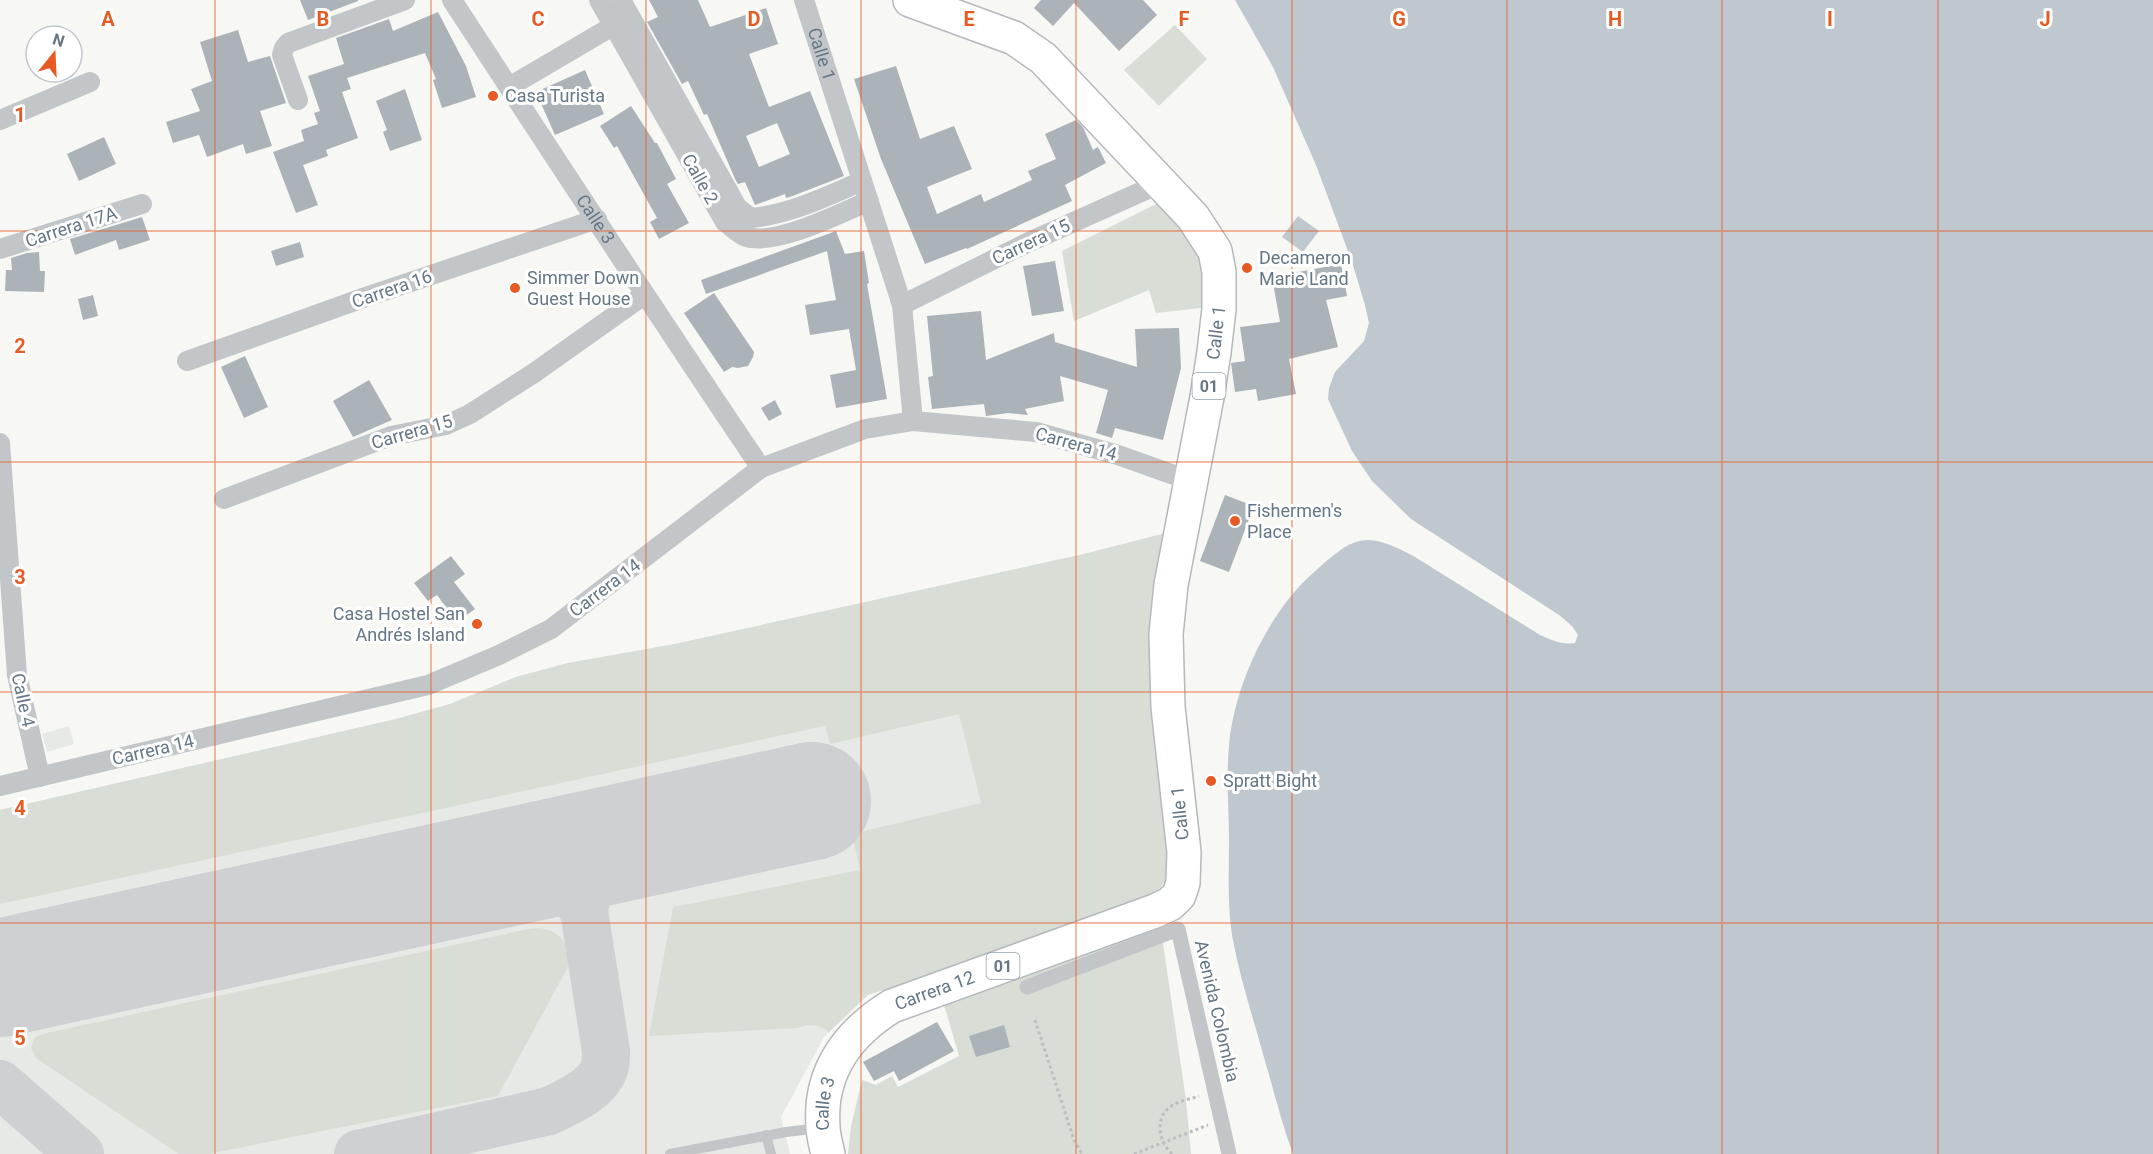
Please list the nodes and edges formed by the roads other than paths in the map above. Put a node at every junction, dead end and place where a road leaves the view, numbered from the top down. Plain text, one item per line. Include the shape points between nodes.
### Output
1 (405, 0) edge
2 (452, 0) edge
3 (600, 0) edge
4 (804, 0) edge
5 (922, 4) edge
6 (621, 14) edge
7 (90, 82) dead end
8 (508, 87) junction
9 (298, 100) dead end
10 (0, 120) edge
11 (862, 181) junction
12 (1161, 183) junction
13 (869, 201) junction
14 (142, 204) dead end
15 (597, 219) junction
16 (747, 227) junction
17 (0, 249) edge
18 (644, 295) junction
19 (902, 305) junction
20 (188, 361) dead end
21 (913, 421) junction
22 (0, 443) edge
23 (761, 468) junction
24 (1, 479) edge
25 (1191, 481) junction
26 (224, 499) dead end
27 (4, 561) edge
28 (40, 777) junction
29 (0, 786) edge
30 (1179, 895) joint
31 (1027, 987) dead end
32 (839, 1055) joint
33 (766, 1135) junction
34 (825, 1141) edge
35 (670, 1154) edge
36 (771, 1154) edge
37 (1228, 1154) edge

1 - 9 street via 288,44 282,55
2 - 8 street, Calle 3
3 - 6 street, Calle 2
4 - 11 street, Calle 1
5 - 12 highway, Calle 1 / 01 via 1028,46
6 - 8 street
6 - 16 street, Calle 2
7 - 10 street
8 - 15 street, Calle 3
11 - 13 street, Calle 1
11 - 16 street
12 - 19 street, Carrera 15
12 - 25 highway, Calle 1 / 01 via 1206,234 1215,251 1219,272 1216,336
13 - 16 street via 788,234 764,239
13 - 19 street, Calle 1
14 - 17 street, Carrera 17A
15 - 18 street, Calle 3
15 - 20 street, Carrera 16
18 - 23 street, Calle 3
18 - 26 street, Carrera 15 via 470,414 446,425 391,436
19 - 21 street, Calle 1
21 - 23 street, Carrera 14 via 865,429
21 - 25 street, Carrera 14 via 1036,432
22 - 24 street, Calle 4
23 - 28 street, Carrera 14 via 551,629 499,655 428,685
24 - 27 street, Calle 4
25 - 30 highway, Calle 1 / 01 via 1166,634 1168,707 1184,852
27 - 28 street, Calle 4 via 16,675
28 - 29 street, Carrera 14
30 - 32 highway, Carrera 12 / 01 via 1148,914 892,1006 854,1034
31 - 37 street, Avenida Colombia via 1179,929
32 - 34 highway, Calle 3 / 01 via 826,1087
33 - 34 lane
33 - 35 lane
33 - 36 lane

